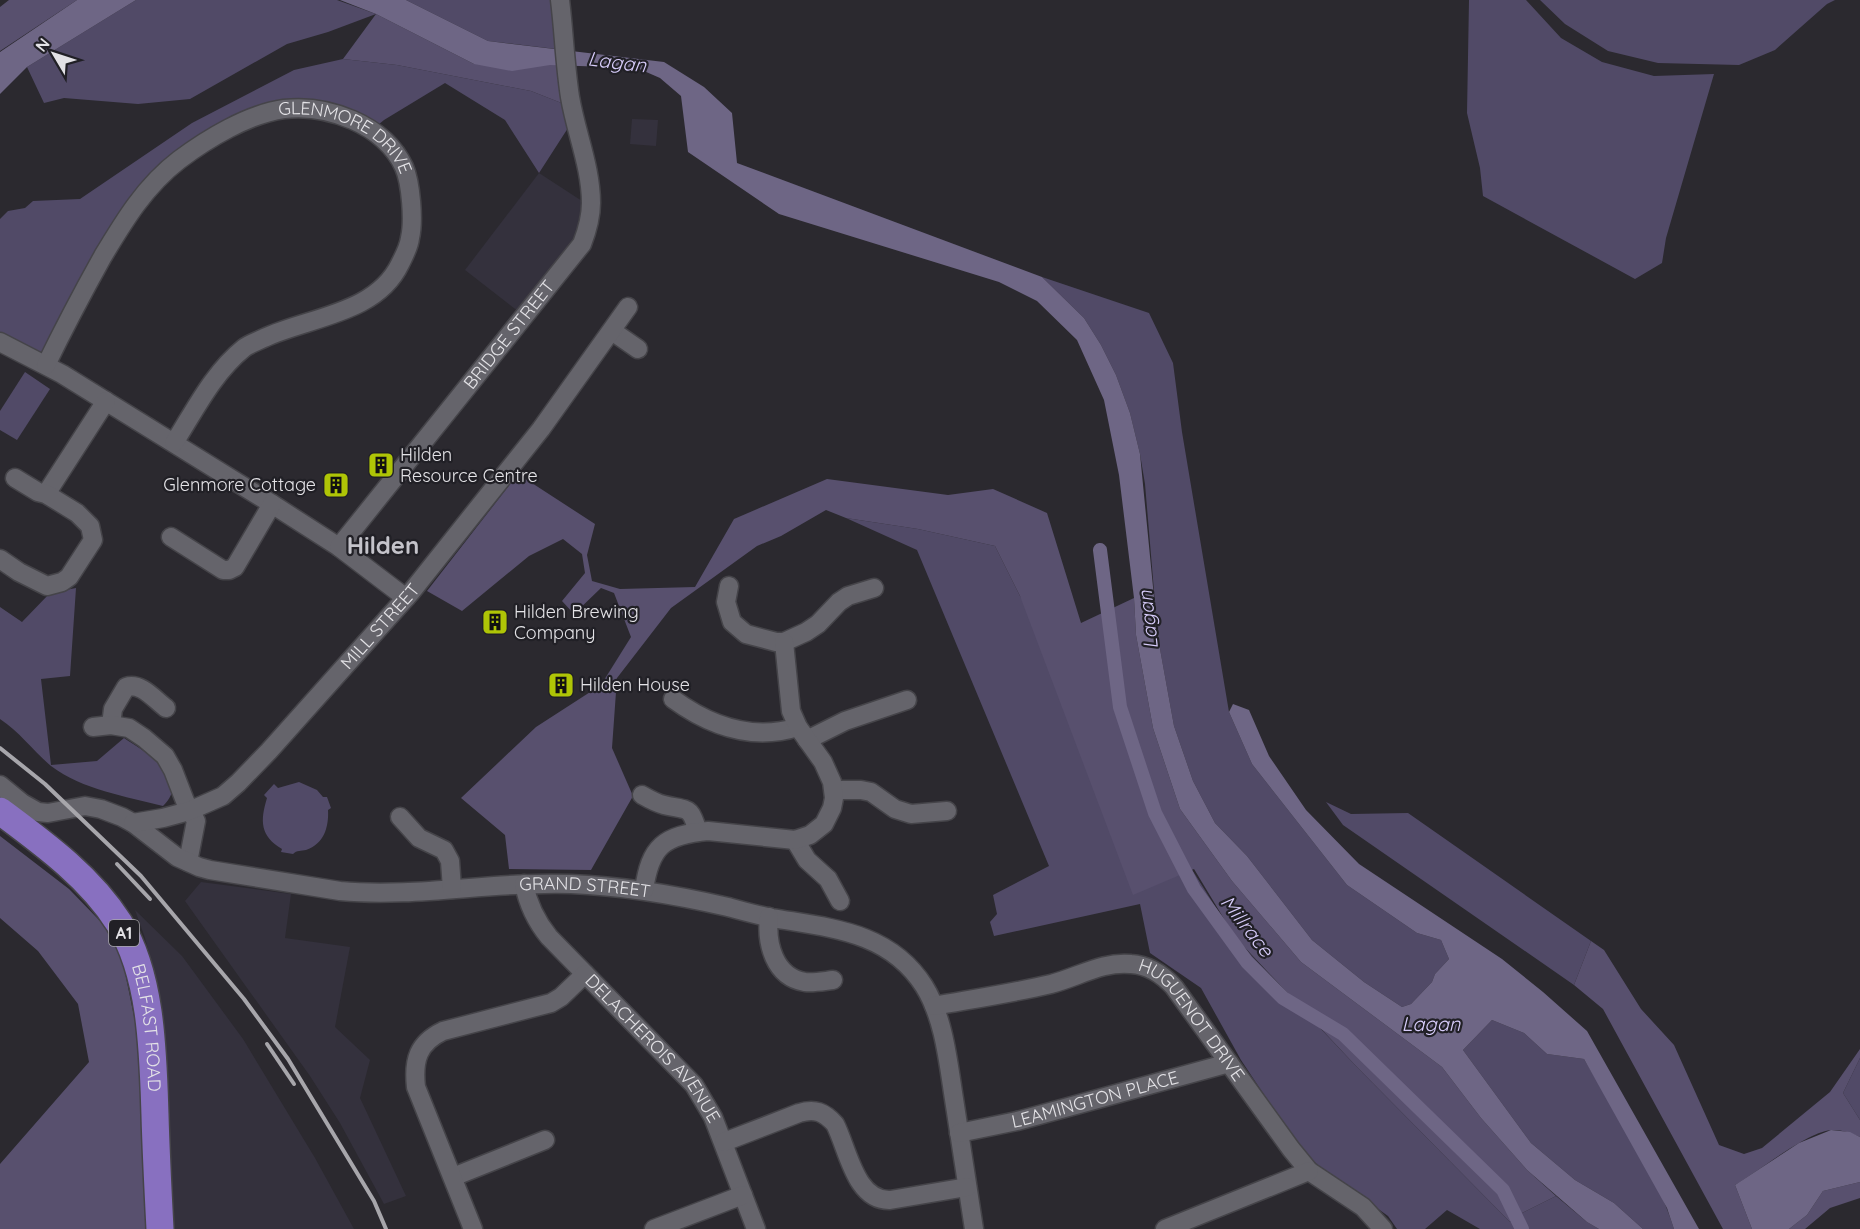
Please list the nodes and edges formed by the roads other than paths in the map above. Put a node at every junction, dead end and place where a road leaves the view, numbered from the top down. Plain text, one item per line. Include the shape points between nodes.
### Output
1 (560, 0) edge
2 (628, 307) dead end
3 (612, 331) junction
4 (0, 342) edge
5 (638, 349) dead end
6 (46, 365) junction
7 (106, 401) junction
8 (174, 443) junction
9 (15, 478) dead end
10 (46, 494) junction
11 (272, 504) junction
12 (171, 537) dead end
13 (339, 547) junction
14 (0, 559) edge
15 (729, 586) dead end
16 (874, 588) dead end
17 (406, 598) junction
18 (784, 642) junction
19 (673, 699) dead end
20 (907, 700) dead end
21 (166, 708) dead end
22 (111, 725) junction
23 (93, 727) dead end
24 (802, 734) junction
25 (0, 785) edge
26 (834, 790) junction
27 (642, 795) dead end
28 (0, 811) edge
29 (189, 811) junction
30 (947, 811) dead end
31 (400, 817) dead end
32 (133, 823) junction
33 (698, 832) junction
34 (795, 840) junction
35 (188, 862) junction
36 (524, 885) junction
37 (452, 889) junction
38 (644, 890) junction
39 (840, 901) dead end
40 (769, 917) junction
41 (585, 974) junction
42 (833, 980) dead end
43 (934, 1006) junction
44 (1229, 1062) junction
45 (959, 1133) junction
46 (545, 1140) dead end
47 (724, 1142) junction
48 (1309, 1171) junction
49 (453, 1177) junction
50 (967, 1187) junction
51 (743, 1195) junction
52 (159, 1229) edge
53 (473, 1229) edge
54 (654, 1229) edge
55 (756, 1229) edge
56 (974, 1229) edge
57 (1165, 1229) edge
58 (1383, 1229) edge

1 - 13 street, BRIDGE STREET via 574,121 591,203 582,243
2 - 3 street, MILL STREET
3 - 5 street
3 - 17 street, MILL STREET via 541,429
4 - 6 street
6 - 7 street
6 - 8 street, GLENMORE DRIVE via 125,218 180,159 218,134 266,113 312,109 335,113 366,127 388,144 404,168 412,204 410,239 399,266 385,285 350,308 279,331 245,347 215,378
7 - 8 street
7 - 10 street
8 - 11 street
9 - 10 street
10 - 14 street via 78,513 90,526 93,540 69,577 47,586
11 - 12 street via 235,567 228,570
11 - 13 street
13 - 17 street
15 - 18 street via 728,612 738,629
16 - 18 street via 848,596 818,624
17 - 29 street, MILL STREET via 238,783 223,796
18 - 24 street via 791,711
19 - 24 street via 698,715 739,730
20 - 24 street
21 - 22 street via 140,687 126,687 113,709
22 - 23 street
22 - 29 street via 129,729 165,756
24 - 26 street via 823,762
25 - 32 street, GRAND STREET via 38,812 85,806 112,812
26 - 30 street via 871,792 911,814
26 - 34 street via 832,808 824,824
27 - 33 street via 688,811 694,816
28 - 52 highway, BELFAST ROAD / A1 via 43,842 98,896 131,947 146,1001 152,1053
29 - 32 street, MILL STREET
29 - 35 street via 196,821
31 - 37 street via 419,838 444,850 450,861
32 - 35 street, GRAND STREET
33 - 34 street
33 - 38 street via 670,840 656,851
34 - 39 street via 807,860 828,879
35 - 37 street, GRAND STREET via 210,870 340,891
36 - 37 street, GRAND STREET
36 - 38 street, GRAND STREET
36 - 41 street, DELACHEROIS AVENUE via 540,926
38 - 40 street, GRAND STREET
40 - 42 street via 773,955 787,974 806,982
40 - 43 street, GRAND STREET via 842,931 892,950 924,986
41 - 47 street, DELACHEROIS AVENUE via 694,1085
41 - 49 street via 551,1003 443,1031 422,1047 417,1059 416,1087
43 - 44 street, HUGUENOT DRIVE via 1053,983 1118,963 1145,966 1174,987
43 - 45 street, GRAND STREET
44 - 45 street, LEAMINGTON PLACE via 1017,1121
44 - 48 street, HUGUENOT DRIVE
45 - 50 street, GRAND STREET
46 - 49 street
47 - 50 street via 799,1113 819,1111 836,1124 860,1183 873,1197 890,1200
47 - 51 street, DELACHEROIS AVENUE
48 - 57 street
48 - 58 street, HUGUENOT DRIVE via 1363,1207
49 - 53 street
50 - 56 street, GRAND STREET
51 - 54 street
51 - 55 street, DELACHEROIS AVENUE

